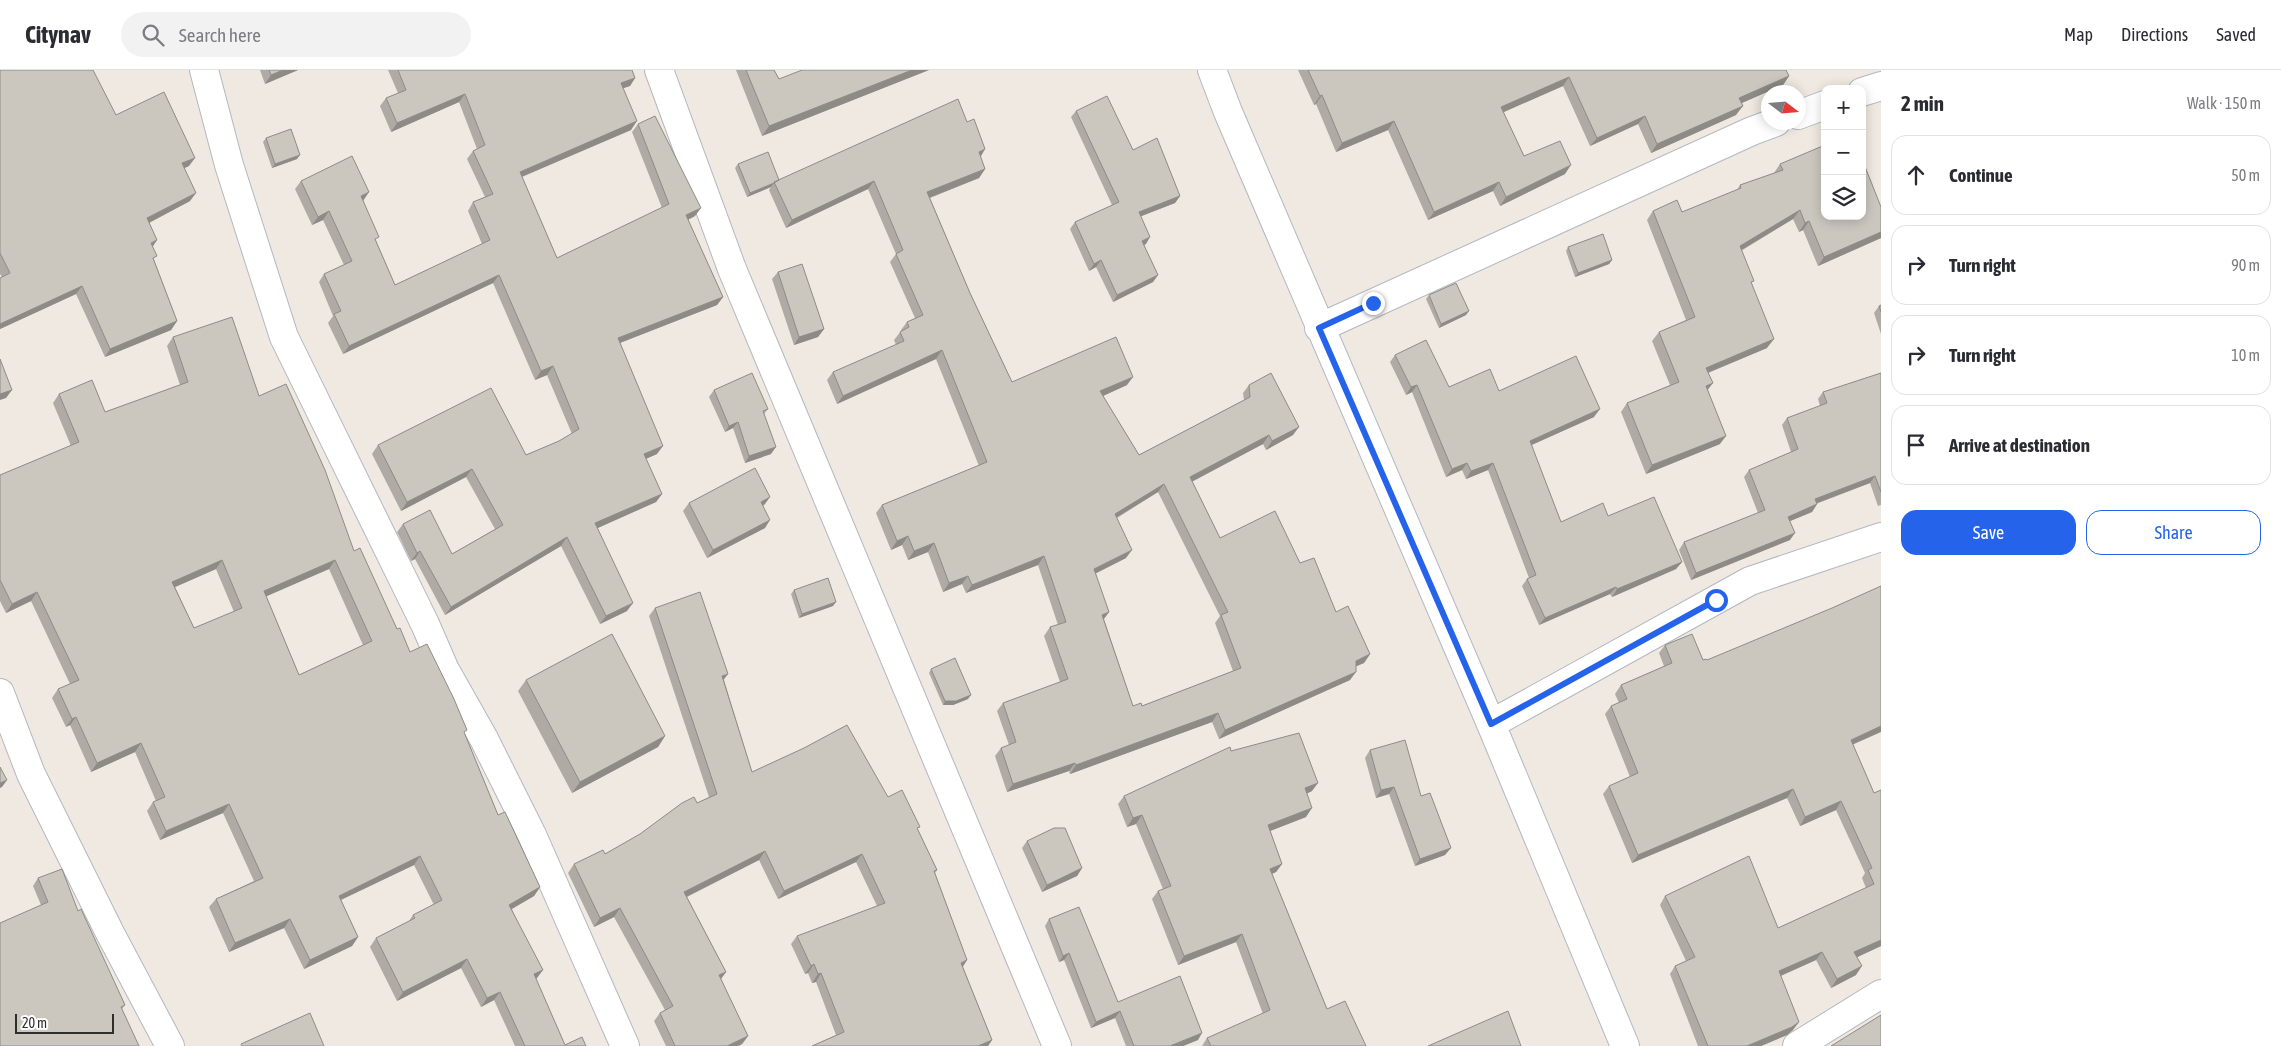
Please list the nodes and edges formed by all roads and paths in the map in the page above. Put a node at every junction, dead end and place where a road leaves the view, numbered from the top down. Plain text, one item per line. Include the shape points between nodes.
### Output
1 (204, 70) edge
2 (659, 70) edge
3 (1212, 70) edge
4 (1881, 86) edge
5 (1866, 91) edge
6 (1821, 106) edge
7 (1806, 112) edge
8 (1761, 128) edge
9 (1319, 328) junction
10 (1881, 536) edge
11 (0, 694) edge
12 (1491, 724) junction
13 (1881, 994) edge
14 (170, 1046) edge
15 (625, 1046) edge
16 (1057, 1046) edge
17 (1625, 1046) edge
18 (1797, 1046) edge

1 - 15 street via 228,165 284,337 445,670 532,835
2 - 16 street via 732,269
3 - 9 street
4 - 5 street
6 - 7 street
8 - 9 street
9 - 12 street
10 - 12 street via 1750,581
11 - 14 street via 31,774
12 - 17 street
13 - 18 street

